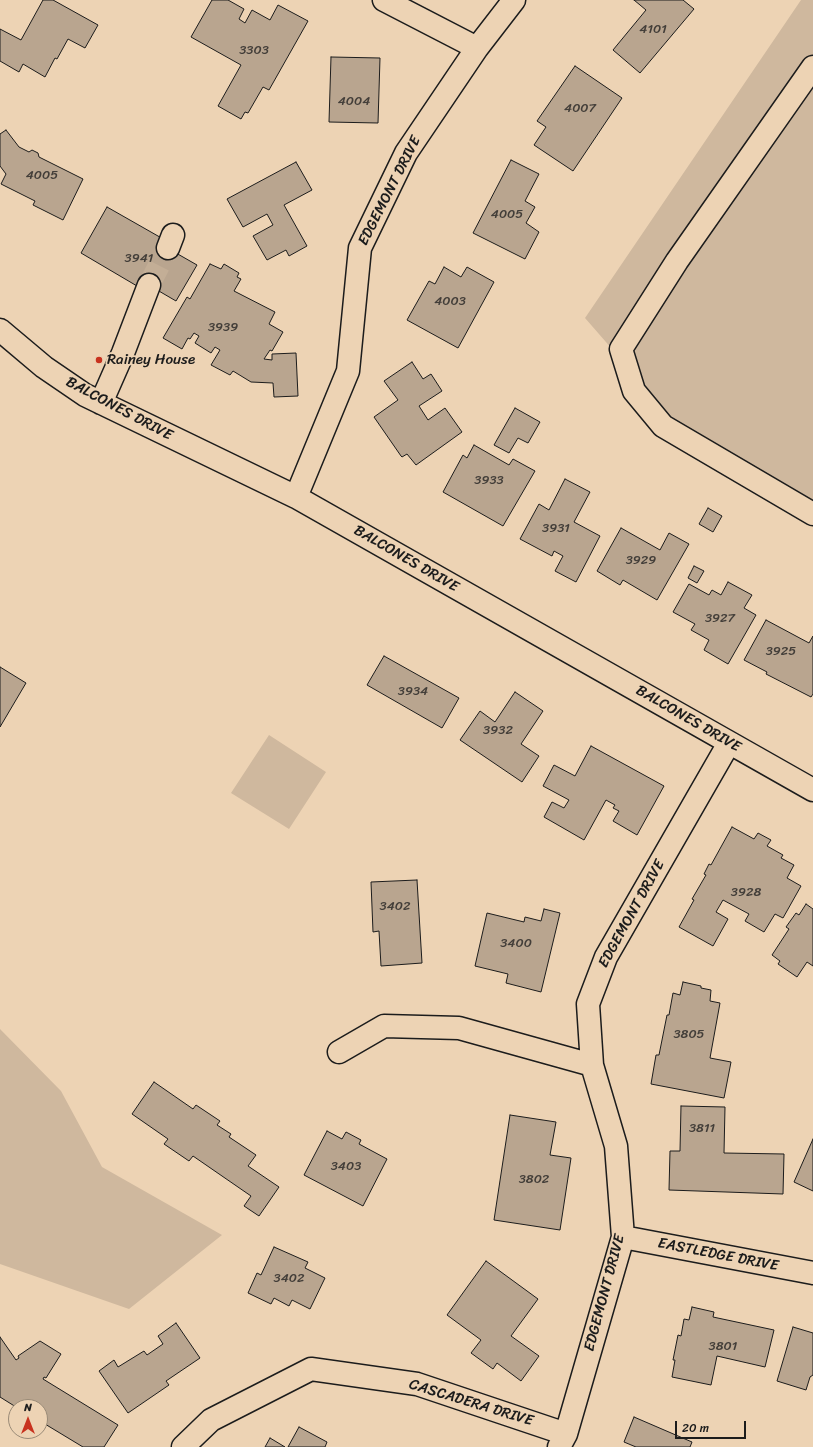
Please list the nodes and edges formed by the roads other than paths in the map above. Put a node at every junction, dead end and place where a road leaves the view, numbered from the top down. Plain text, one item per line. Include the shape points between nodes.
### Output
1 (384, 0) edge
2 (514, 0) edge
3 (477, 48) junction
4 (813, 67) edge
5 (149, 285) tunnel mouth
6 (0, 330) edge
7 (101, 403) junction
8 (296, 497) junction
9 (813, 514) edge
10 (729, 743) junction
11 (813, 790) edge
12 (339, 1052) dead end
13 (592, 1065) junction
14 (623, 1237) junction
15 (813, 1273) edge
16 (562, 1440) edge
17 (183, 1447) edge

1 - 3 street
2 - 3 street, EDGEMONT DRIVE
3 - 8 street, EDGEMONT DRIVE via 406,152 360,248 348,371
4 - 9 street via 677,261 621,349 634,391 663,426
5 - 7 street via 124,353
6 - 7 street, BALCONES DRIVE via 44,368
7 - 8 street, BALCONES DRIVE
8 - 10 street, BALCONES DRIVE
10 - 11 street, BALCONES DRIVE
10 - 13 street, EDGEMONT DRIVE via 606,957 588,1004
12 - 13 street via 384,1026 459,1028
13 - 14 street, EDGEMONT DRIVE via 616,1146
14 - 15 street, EASTLEDGE DRIVE
14 - 16 street, EDGEMONT DRIVE
16 - 17 street, CASCADERA DRIVE via 417,1384 311,1369 211,1420

